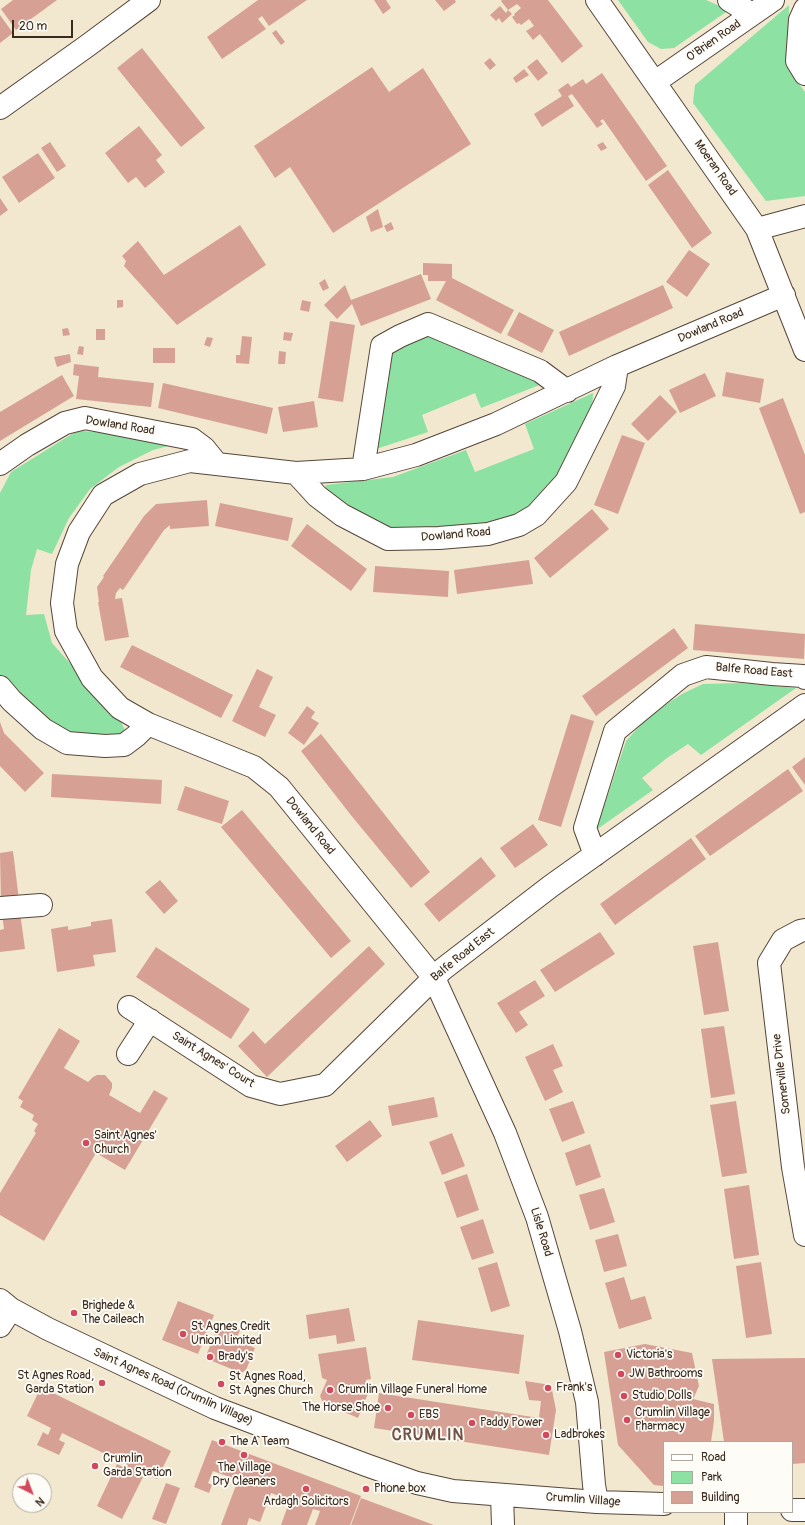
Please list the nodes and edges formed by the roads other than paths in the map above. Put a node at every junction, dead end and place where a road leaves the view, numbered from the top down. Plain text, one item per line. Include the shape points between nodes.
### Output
1 (149, 0) edge
2 (597, 0) edge
3 (729, 0) edge
4 (772, 0) edge
5 (805, 9) edge
6 (752, 14) junction
7 (805, 74) edge
8 (655, 82) junction
9 (0, 108) edge
10 (805, 216) edge
11 (757, 229) junction
12 (784, 295) junction
13 (805, 350) edge
14 (617, 366) junction
15 (567, 391) junction
16 (0, 464) edge
17 (217, 464) junction
18 (363, 469) junction
19 (296, 473) junction
20 (805, 678) edge
21 (0, 687) edge
22 (805, 705) edge
23 (148, 724) junction
24 (595, 855) junction
25 (41, 905) dead end
26 (0, 908) edge
27 (805, 930) edge
28 (434, 978) junction
29 (129, 1007) dead end
30 (150, 1020) junction
31 (128, 1054) dead end
32 (325, 1085) joint
33 (805, 1235) edge
34 (4, 1312) edge
35 (502, 1495) junction
36 (597, 1502) junction
37 (663, 1504) edge
38 (793, 1510) edge
39 (805, 1510) edge
40 (736, 1513) edge
41 (503, 1525) edge
42 (736, 1525) edge

1 - 9 street
2 - 8 street, Moeran Road
3 - 6 street
4 - 6 street, O'Brien Road
5 - 7 street via 800,20 797,62
6 - 8 street, O'Brien Road
8 - 11 street, Moeran Road
10 - 11 street
11 - 12 street, Moeran Road
12 - 13 street, Moeran Road
12 - 14 street, Dowland Road
14 - 15 street, Dowland Road
14 - 19 street, Dowland Road via 614,386 566,482 536,514 518,525 488,534 388,539 342,515 317,496
15 - 18 street, Dowland Road via 496,424 416,455
15 - 18 street via 540,371 428,324 382,346
16 - 17 street, Dowland Road via 26,445 65,423 85,418 192,439 204,448
17 - 19 street, Dowland Road
17 - 23 street, Dowland Road via 190,461 140,474 103,495 79,532 68,564 62,603 66,632 92,678 120,708
18 - 19 street, Dowland Road
20 - 24 street, Balfe Road East via 706,667 683,675 615,731 585,828
21 - 23 street via 43,729 67,743 124,745
22 - 24 street, Balfe Road East
23 - 28 street, Dowland Road via 254,767 278,787
24 - 28 street, Balfe Road East via 539,895
25 - 26 street
27 - 33 street, Somerville Drive via 800,930 783,940 769,962 793,1167
28 - 32 street, Balfe Road East
28 - 36 street, Lisle Road via 505,1133 537,1216 587,1402
29 - 30 street, Saint Agnes' Court
30 - 31 street
30 - 32 street, Saint Agnes' Court via 251,1086 280,1094
34 - 35 street, Saint Agnes Road (Crumlin Village) via 48,1329 215,1408 258,1425 417,1483 453,1491
35 - 36 street, Crumlin Village
35 - 41 street
36 - 37 street, Crumlin Village
38 - 39 street
40 - 42 street

